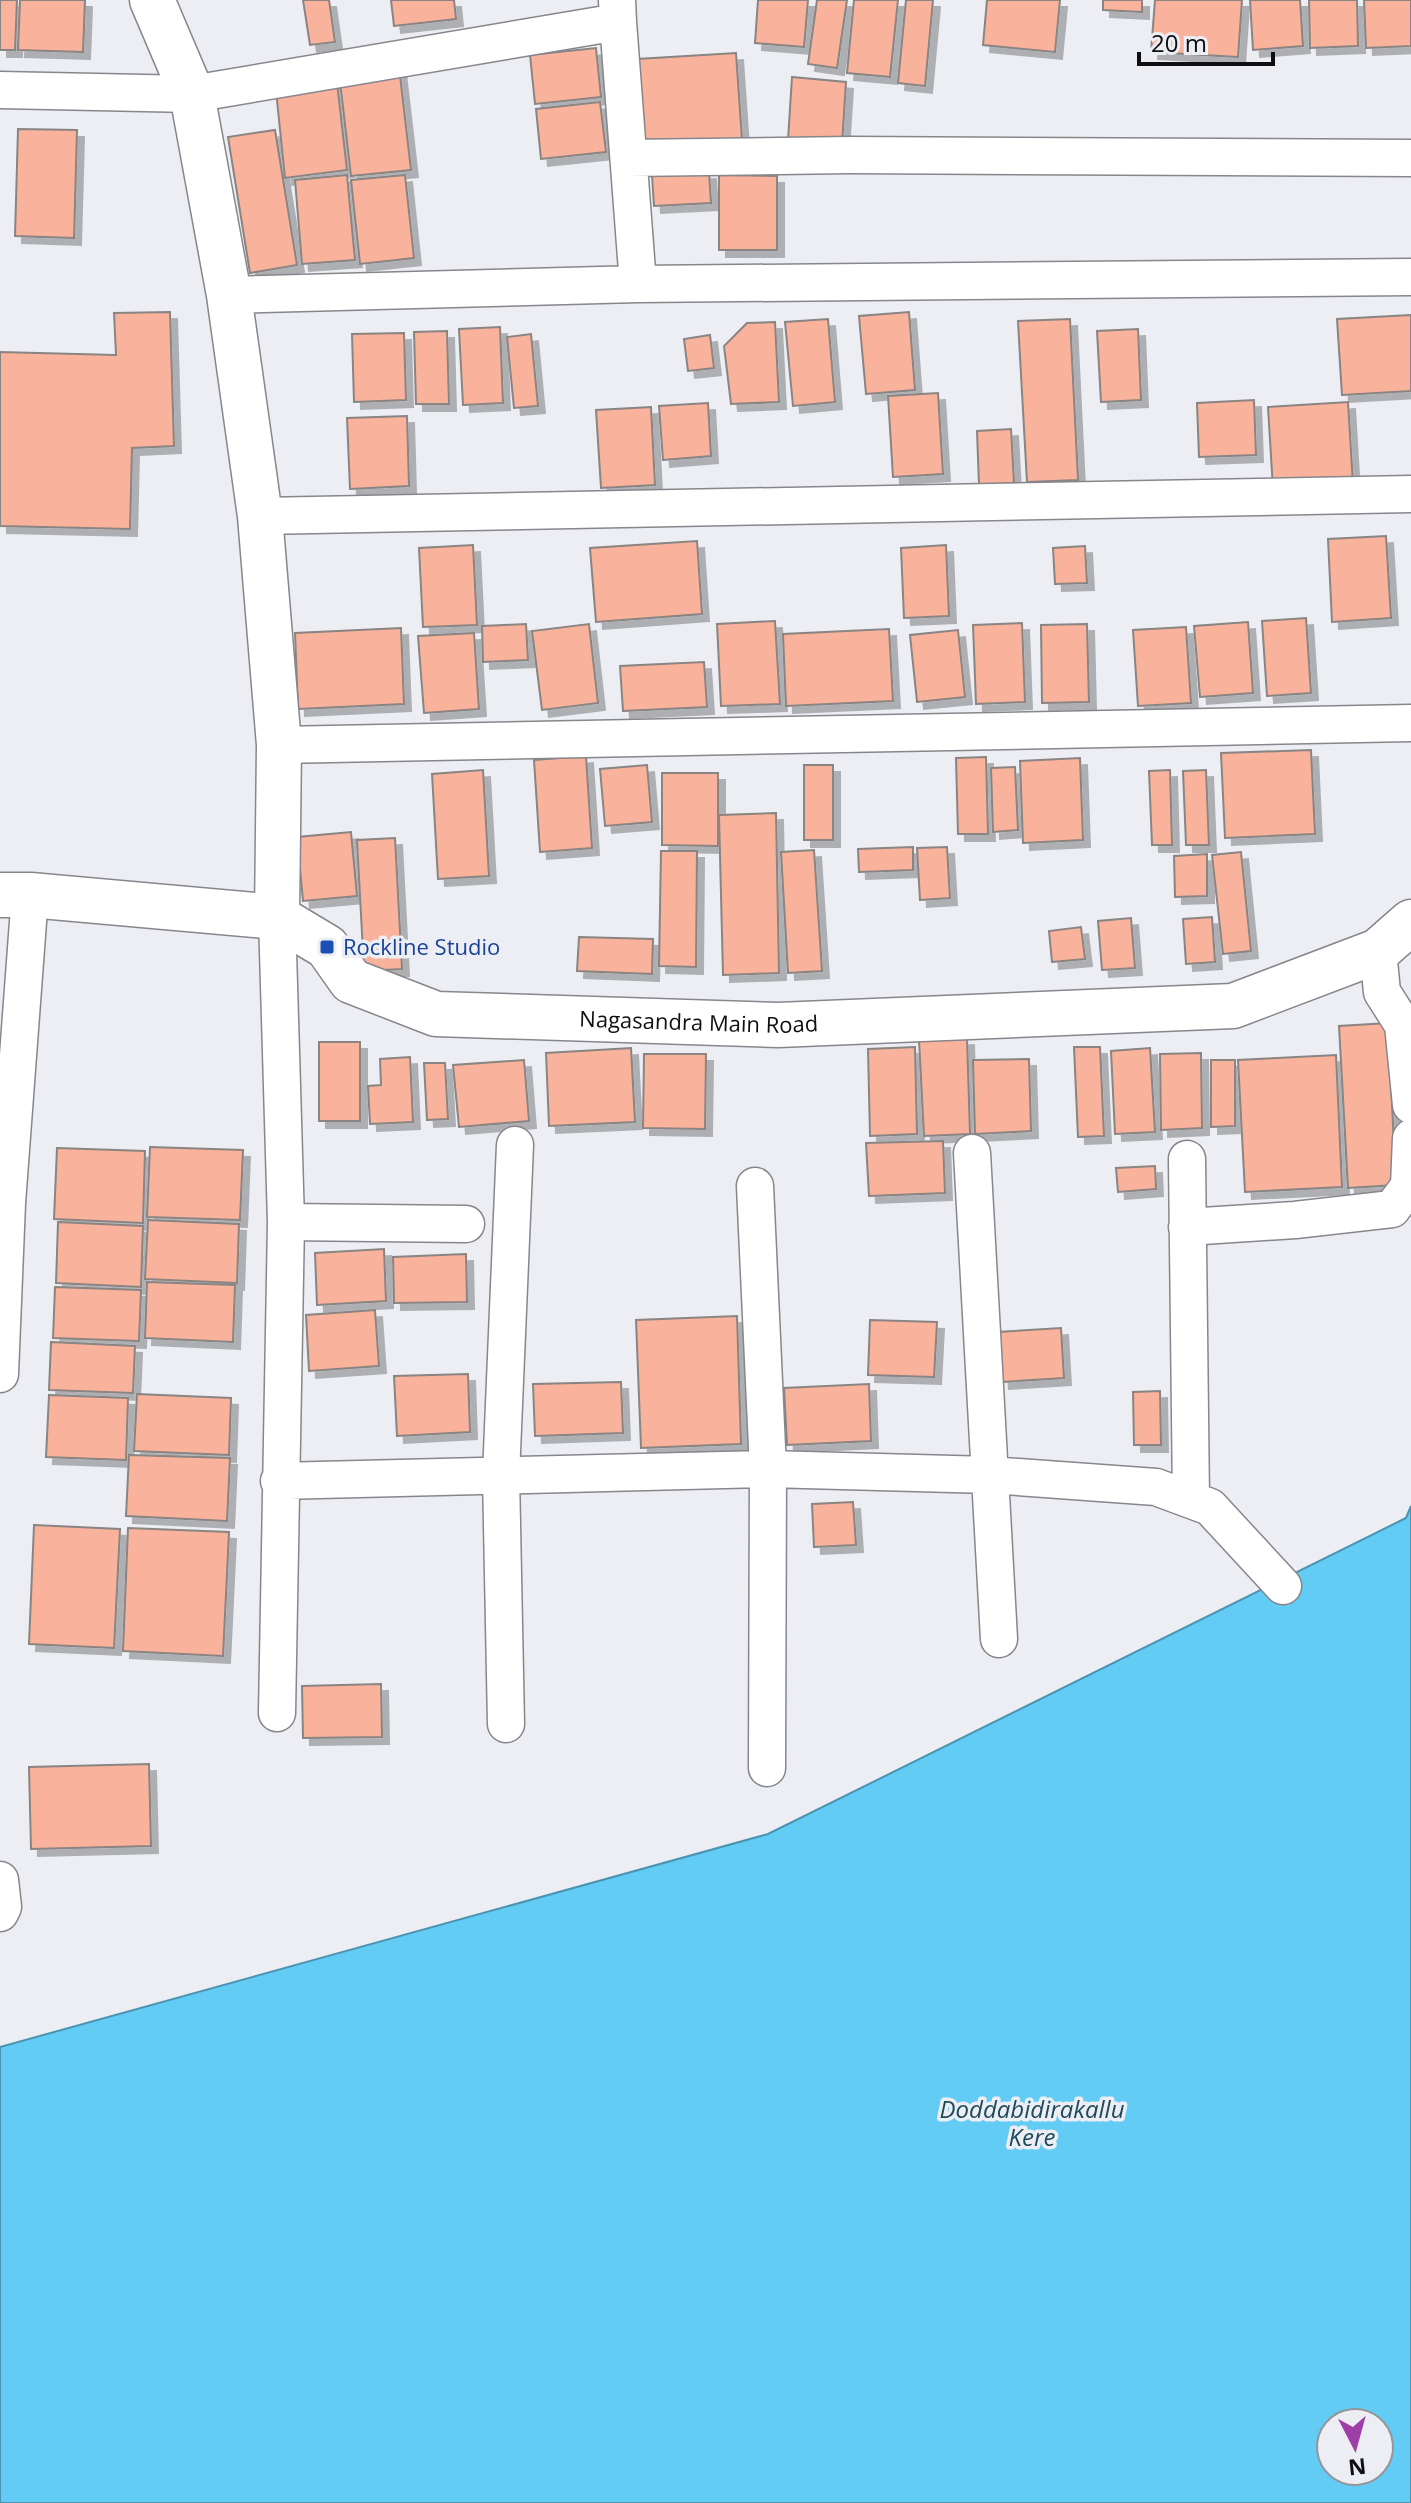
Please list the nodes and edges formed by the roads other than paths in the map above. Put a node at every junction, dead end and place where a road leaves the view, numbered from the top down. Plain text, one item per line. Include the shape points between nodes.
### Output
1 (152, 0) edge
2 (618, 11) edge
3 (0, 90) edge
4 (192, 94) junction
5 (629, 158) junction
6 (1411, 158) edge
7 (1411, 277) edge
8 (638, 284) junction
9 (229, 295) junction
10 (1411, 494) edge
11 (260, 516) junction
12 (1411, 723) edge
13 (279, 745) junction
14 (15, 895) edge
15 (277, 917) junction
16 (1411, 922) edge
17 (1378, 951) junction
18 (1411, 1105) edge
19 (1411, 1138) edge
20 (515, 1145) dead end
21 (972, 1153) dead end
22 (1187, 1159) dead end
23 (755, 1186) dead end
24 (4, 1203) edge
25 (286, 1222) junction
26 (466, 1224) dead end
27 (1187, 1227) junction
28 (0, 1374) edge
29 (768, 1469) junction
30 (501, 1475) junction
31 (990, 1475) junction
32 (279, 1481) junction
33 (1191, 1500) junction
34 (1283, 1586) dead end
35 (999, 1639) dead end
36 (277, 1713) dead end
37 (506, 1724) dead end
38 (767, 1768) dead end
39 (0, 1880) edge
40 (0, 1913) edge

1 - 4 street
2 - 4 street
2 - 5 street
3 - 4 street
4 - 9 street
5 - 6 street
5 - 8 street
7 - 8 street
8 - 9 street
9 - 11 street
10 - 11 street
11 - 13 street
12 - 13 street
13 - 15 street
14 - 15 street, Nagasandra Main Road
14 - 24 street
15 - 17 street, Nagasandra Main Road via 327,947 351,981 436,1014 778,1025 1233,1006
15 - 25 street
16 - 17 street, Nagasandra Main Road
17 - 18 street via 1382,992 1403,1025
19 - 27 street via 1409,1186 1392,1209
20 - 30 street
21 - 31 street
22 - 27 street
23 - 29 street
24 - 28 street
25 - 26 street
25 - 32 street
27 - 33 street
29 - 30 street
29 - 31 street
29 - 38 street
30 - 32 street
30 - 37 street
31 - 33 street via 1156,1487
31 - 35 street
32 - 36 street
33 - 34 street via 1210,1507
39 - 40 street

